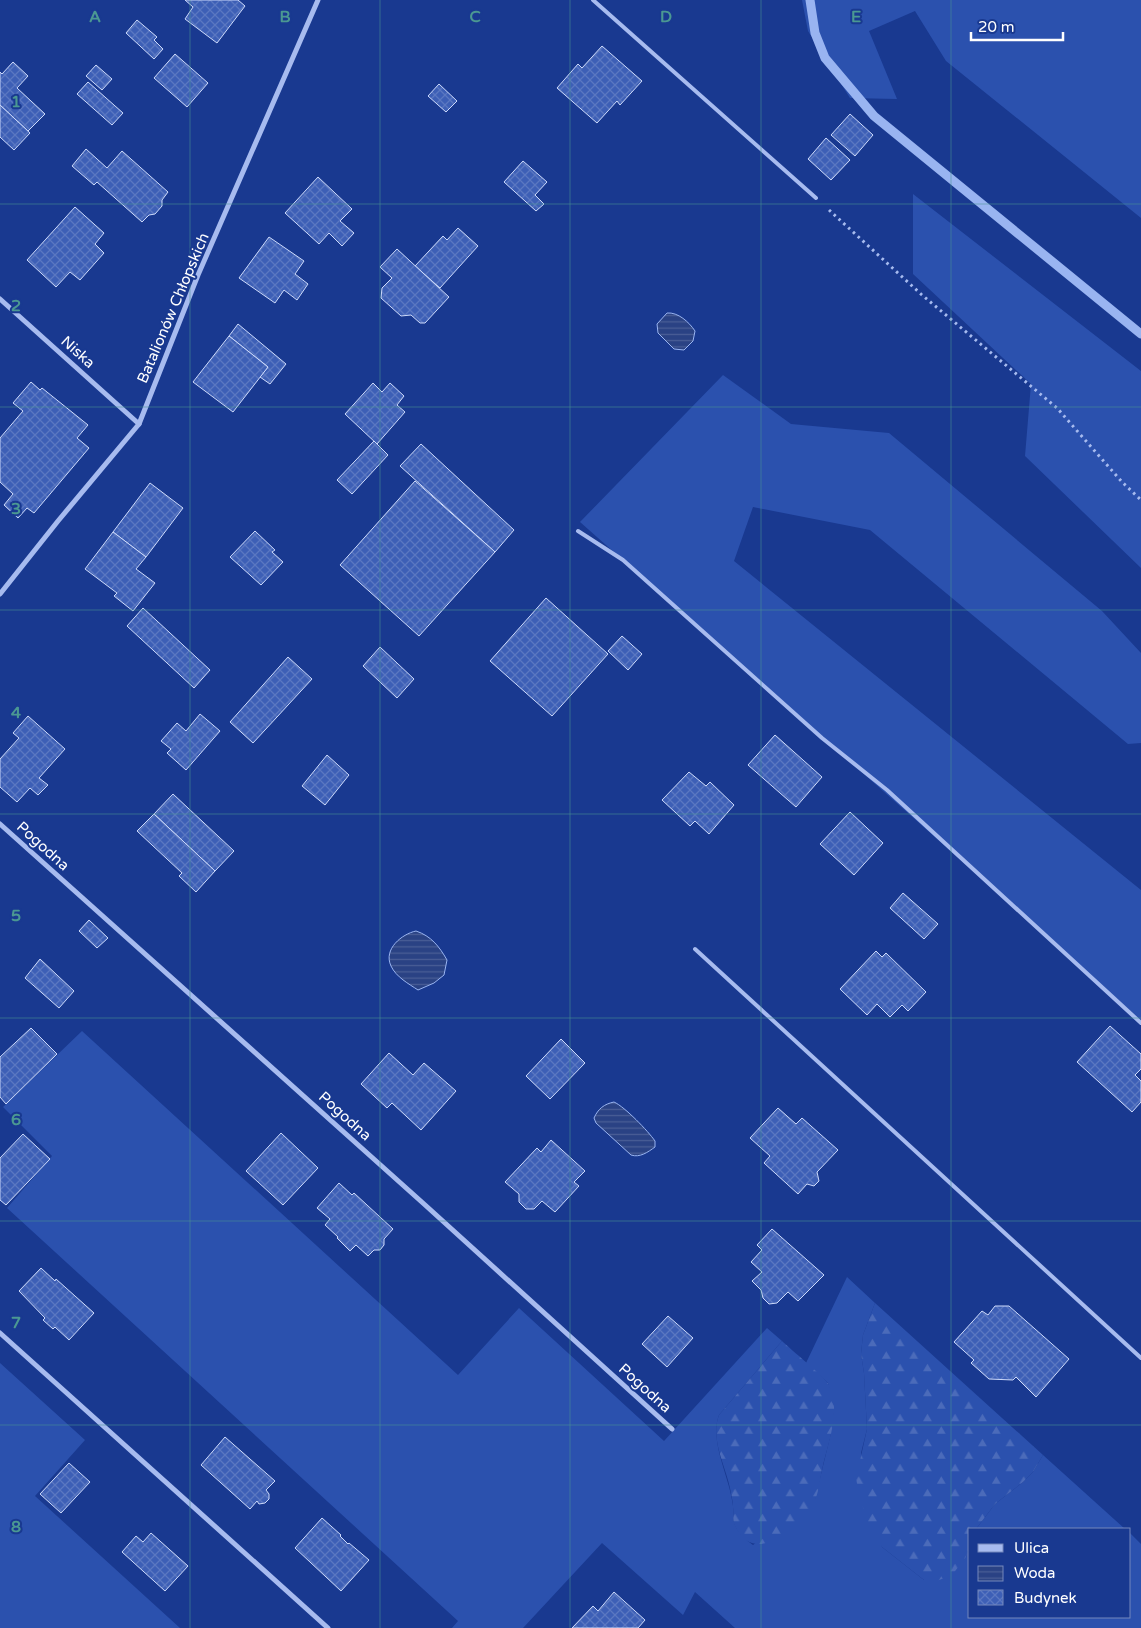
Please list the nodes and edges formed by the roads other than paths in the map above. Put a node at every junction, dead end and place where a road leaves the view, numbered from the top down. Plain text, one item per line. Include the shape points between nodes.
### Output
1 (318, 0) edge
2 (593, 0) edge
3 (816, 198) road end
4 (0, 299) edge
5 (138, 424) junction
6 (578, 531) dead end
7 (0, 594) edge
8 (0, 824) edge
9 (695, 949) dead end
10 (1141, 1023) edge
11 (0, 1333) edge
12 (1141, 1358) edge
13 (672, 1429) dead end
14 (328, 1628) edge

1 - 5 street, Batalionów Chłopskich via 198,275
2 - 3 lane
4 - 5 street, Niska
5 - 7 street, Batalionów Chłopskich
6 - 10 lane via 623,560 822,738 887,790
8 - 13 street, Pogodna
9 - 12 lane
11 - 14 street

